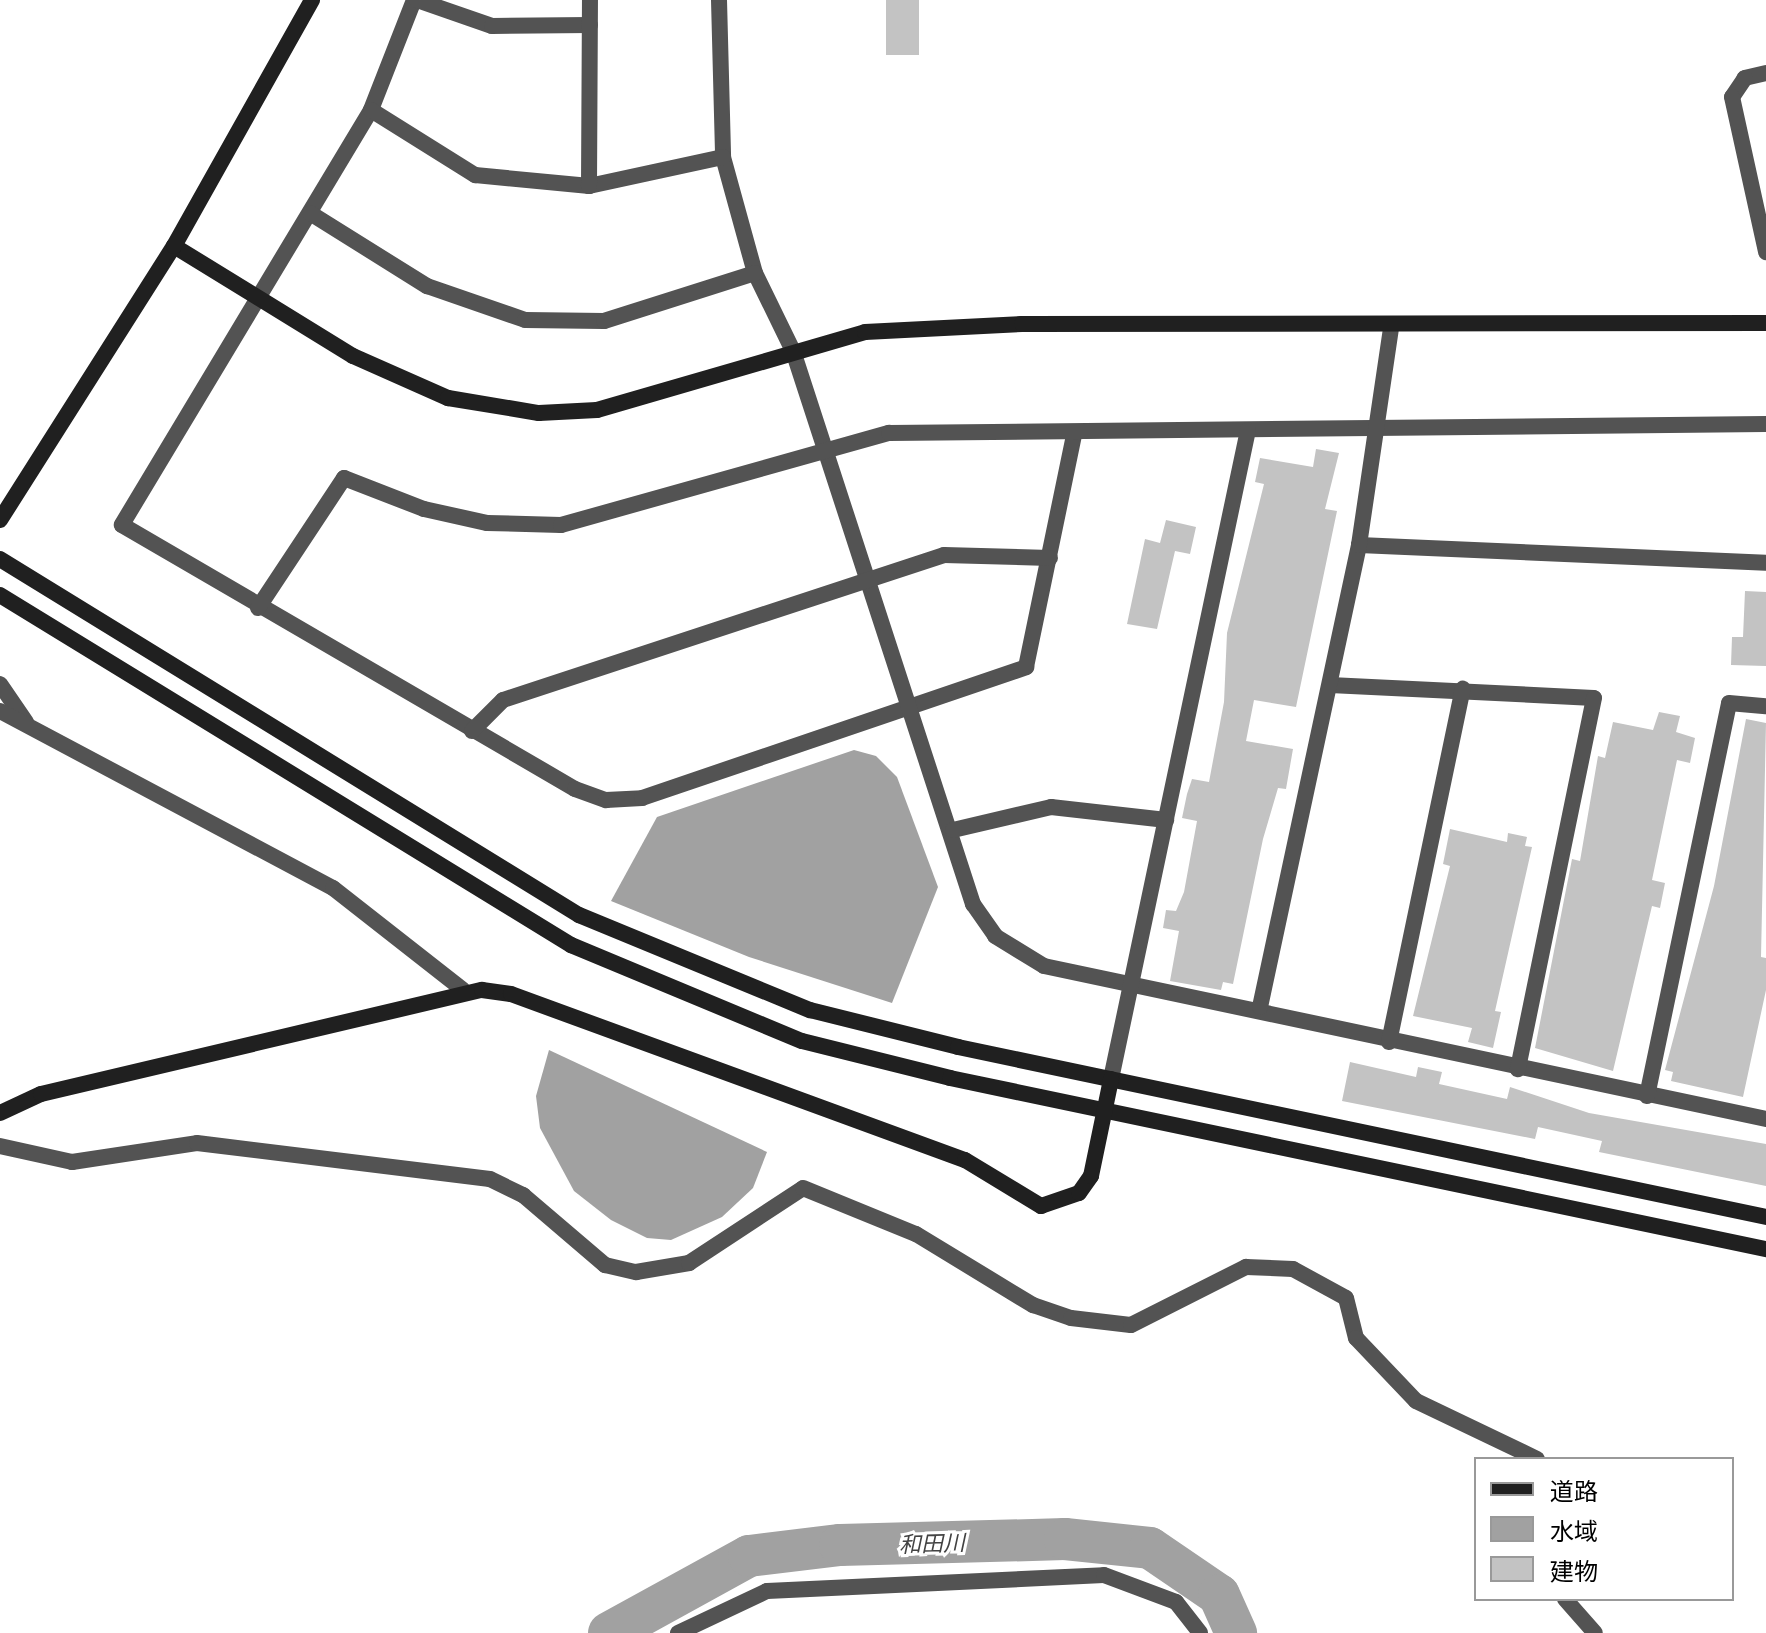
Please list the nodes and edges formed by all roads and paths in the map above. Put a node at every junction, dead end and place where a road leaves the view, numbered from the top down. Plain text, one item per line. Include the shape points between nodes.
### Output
1 (312, 0) edge
2 (416, 0) edge
3 (590, 0) edge
4 (719, 0) edge
5 (590, 25) junction
6 (1766, 73) edge
7 (371, 110) junction
8 (723, 157) junction
9 (589, 186) junction
10 (310, 213) junction
11 (174, 246) junction
12 (1766, 252) edge
13 (755, 273) junction
14 (261, 300) junction
15 (1766, 323) edge
16 (1391, 327) junction
17 (793, 351) junction
18 (1766, 424) edge
19 (1248, 430) junction
20 (1379, 431) junction
21 (1074, 435) junction
22 (826, 447) junction
23 (0, 520) edge
24 (1359, 545) junction
25 (1050, 558) junction
26 (0, 559) edge
27 (1766, 563) edge
28 (869, 580) junction
29 (0, 595) edge
30 (258, 608) junction
31 (0, 684) edge
32 (1330, 685) junction
33 (1463, 689) junction
34 (1766, 706) edge
35 (911, 709) junction
36 (0, 711) edge
37 (28, 726) junction
38 (472, 731) junction
39 (1166, 820) junction
40 (953, 830) junction
41 (1128, 985) junction
42 (463, 990) junction
43 (1260, 1007) junction
44 (1389, 1042) junction
45 (1518, 1069) junction
46 (1111, 1079) junction
47 (1647, 1096) junction
48 (1106, 1111) junction
49 (0, 1113) edge
50 (1766, 1119) edge
51 (0, 1146) edge
52 (1766, 1217) edge
53 (1766, 1249) edge
54 (1533, 1457) edge
55 (1567, 1601) edge
56 (678, 1633) edge
57 (1200, 1633) edge
58 (1595, 1633) edge

1 - 11 street
2 - 5 street via 492,26
2 - 7 street
3 - 5 street
4 - 8 street
5 - 9 street
6 - 12 street via 1745,78 1732,97
7 - 9 street via 475,175
7 - 10 street
8 - 9 street
8 - 13 street
10 - 13 street via 427,286 525,320 604,321
10 - 14 street
11 - 14 street
11 - 23 street
13 - 17 street
14 - 17 street via 353,356 448,398 539,413 597,410
14 - 30 street via 122,525
15 - 16 street
16 - 17 street via 1022,324 865,332
16 - 20 street
17 - 22 street
18 - 20 street
19 - 20 street
19 - 21 street
19 - 39 street
20 - 24 street
21 - 22 street via 889,433
21 - 25 street
22 - 28 street
22 - 30 street via 561,525 487,523 424,509 344,478
24 - 27 street
24 - 32 street
25 - 28 street via 944,555
25 - 35 street via 1026,667
26 - 46 street via 579,915 810,1010
28 - 35 street
28 - 38 street via 503,700
29 - 48 street via 571,945 802,1041
30 - 38 street
31 - 37 street
32 - 33 street
32 - 43 street
33 - 44 street
33 - 45 street via 1594,698
34 - 47 street via 1729,703
35 - 38 street via 642,798 606,800 575,789
35 - 40 street
36 - 37 street
37 - 42 street via 333,888
39 - 40 street via 1051,807
39 - 41 street
40 - 41 street via 973,904 995,936 1044,966
41 - 43 street
41 - 46 street
42 - 48 street via 511,994 965,1160 1041,1206 1079,1193 1091,1176
42 - 49 street via 41,1094
43 - 44 street
44 - 45 street
45 - 47 street
46 - 48 street
46 - 52 street
47 - 50 street
48 - 53 street
51 - 54 street via 72,1162 197,1143 490,1179 523,1195 605,1265 636,1272 689,1263 803,1188 916,1234 1033,1305 1071,1318 1131,1325 1246,1267 1293,1269 1346,1298 1356,1338 1416,1401
55 - 58 street
56 - 57 street via 767,1591 1104,1575 1176,1602

